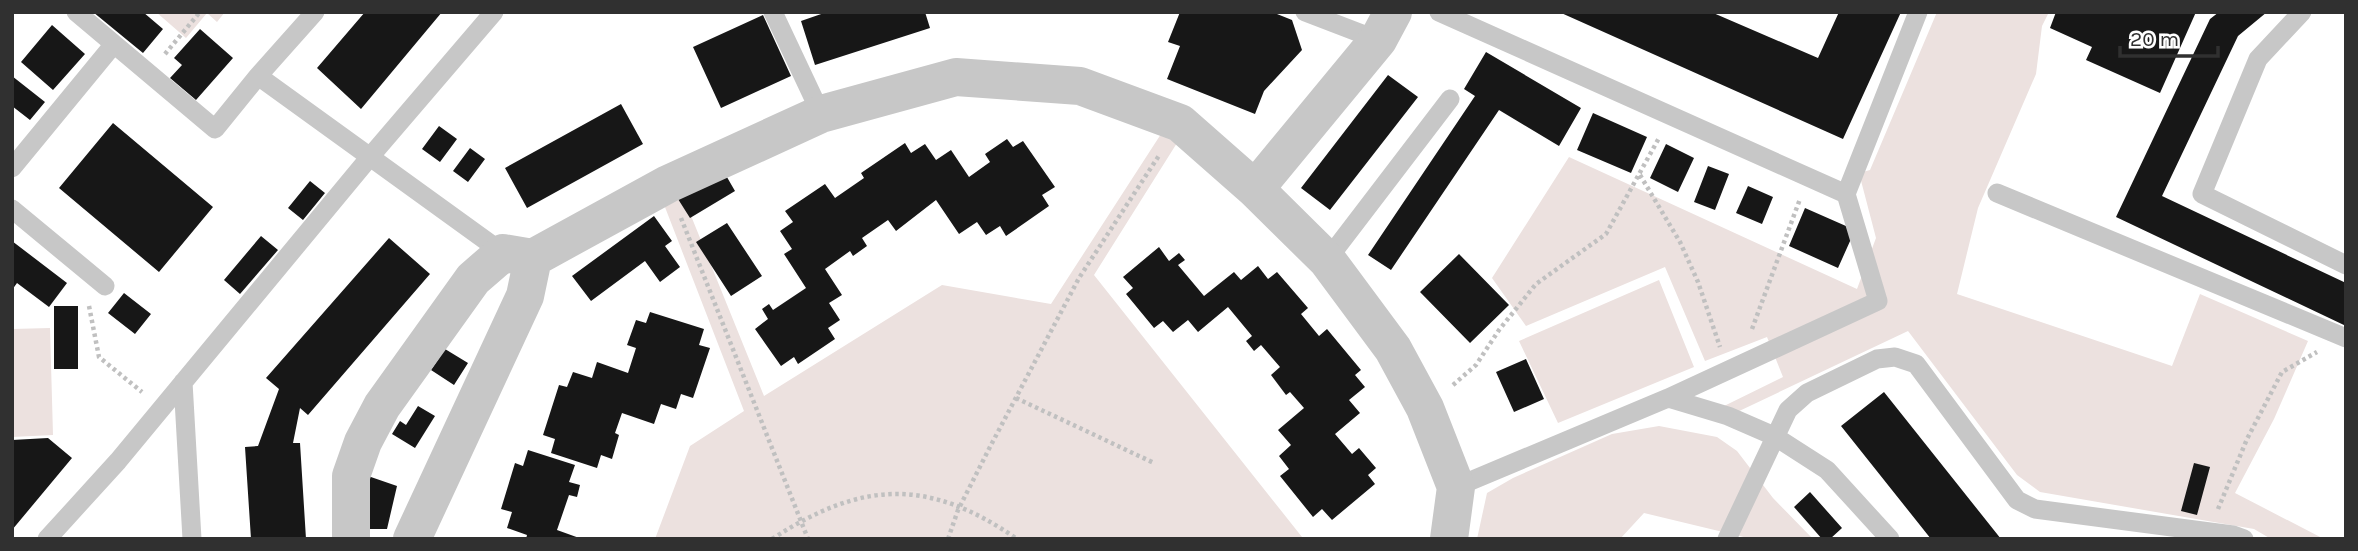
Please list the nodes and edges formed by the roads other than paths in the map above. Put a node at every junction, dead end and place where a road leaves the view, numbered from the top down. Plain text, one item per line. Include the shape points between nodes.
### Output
1 (76, 12) edge
2 (315, 12) edge
3 (494, 12) edge
4 (773, 12) edge
5 (1305, 12) edge
6 (1439, 12) edge
7 (1918, 12) edge
8 (2302, 12) edge
9 (1385, 26) edge
10 (114, 44) junction
11 (258, 76) junction
12 (1450, 99) dead end
13 (821, 114) junction
14 (369, 158) junction
15 (12, 168) edge
16 (1255, 189) junction
17 (1997, 193) dead end
18 (1846, 194) junction
19 (12, 209) edge
20 (518, 255) junction
21 (1327, 260) junction
22 (2346, 265) edge
23 (105, 286) road end
24 (2345, 337) edge
25 (183, 382) junction
26 (1668, 398) junction
27 (1773, 436) junction
28 (1456, 487) junction
29 (422, 535) edge
30 (47, 539) edge
31 (192, 539) edge
32 (351, 539) edge
33 (1450, 539) edge
34 (1727, 539) edge
35 (1890, 539) edge
36 (2244, 539) edge

1 - 10 lane
2 - 11 lane
3 - 14 lane
4 - 13 lane
5 - 9 lane
6 - 18 lane
7 - 18 lane
8 - 22 lane via 2258,59 2202,194
9 - 16 street
10 - 11 lane via 215,129
10 - 15 lane
11 - 14 lane
12 - 21 lane
13 - 16 street via 956,77 1080,86 1180,123
13 - 20 street
14 - 20 lane
14 - 25 lane
16 - 21 street
17 - 24 lane
18 - 26 lane via 1878,301
19 - 23 lane
20 - 29 street via 525,296
20 - 32 street via 473,279 382,405 351,476
21 - 28 street via 1393,349 1425,408
25 - 30 lane
25 - 31 lane
26 - 27 lane
26 - 28 lane
27 - 34 lane
27 - 35 lane via 1827,470
27 - 36 lane via 1788,410 1807,393 1877,359 1895,357 1916,364 2017,500 2035,509
28 - 33 street

